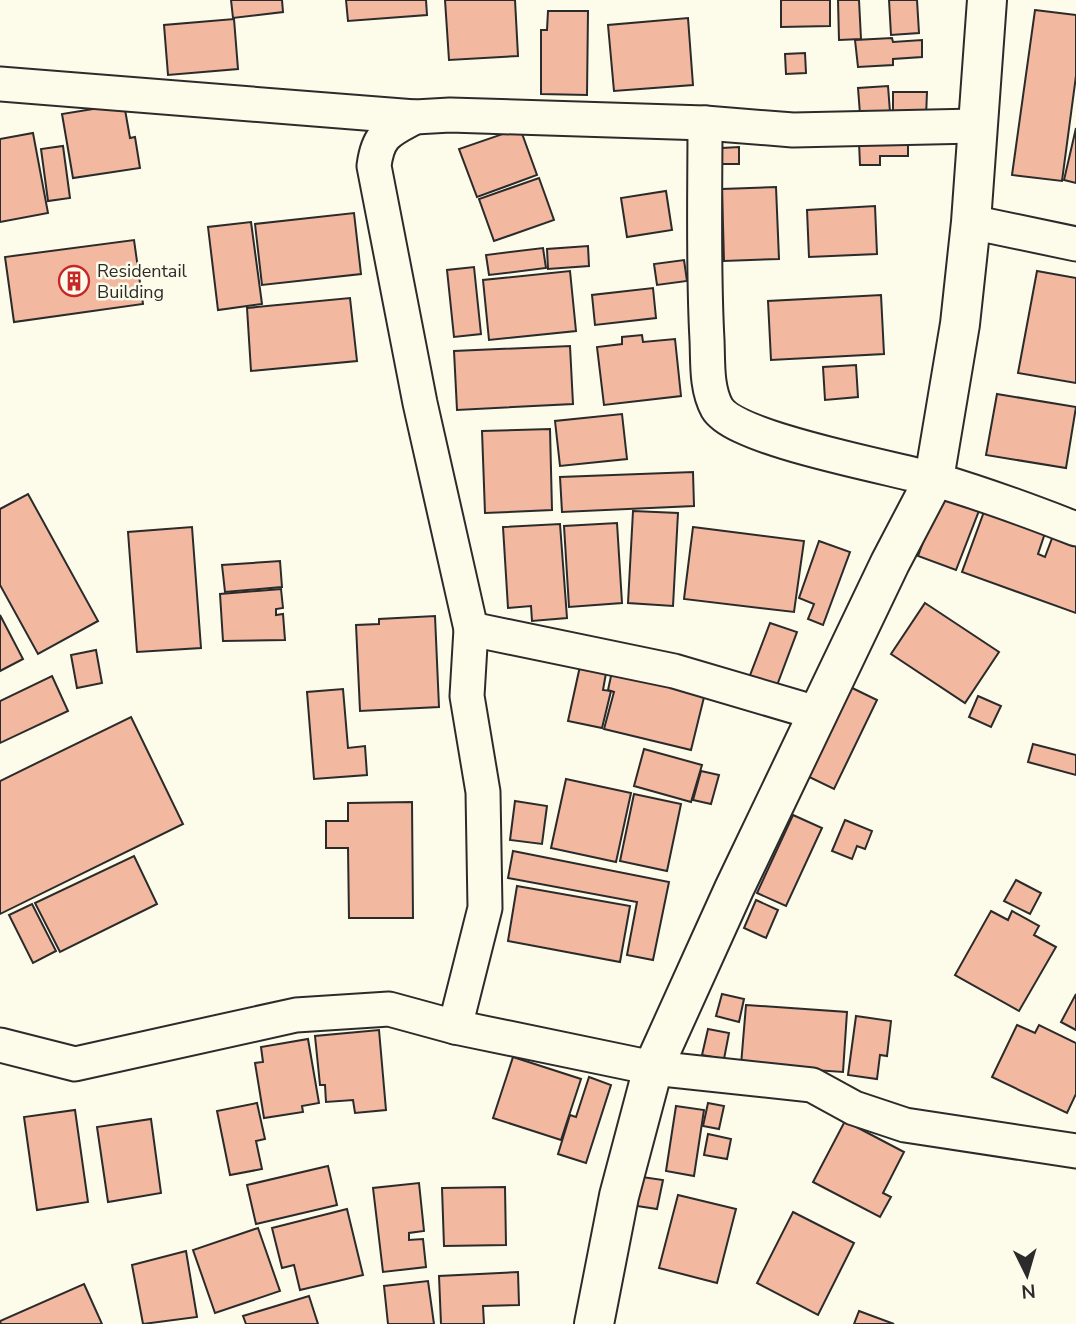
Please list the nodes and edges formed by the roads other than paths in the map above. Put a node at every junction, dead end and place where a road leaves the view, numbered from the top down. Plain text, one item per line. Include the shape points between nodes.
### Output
1 (987, 0) edge
2 (0, 84) edge
3 (415, 117) junction
4 (705, 122) junction
5 (976, 125) junction
6 (971, 222) junction
7 (1076, 244) edge
8 (934, 479) junction
9 (1076, 529) edge
10 (471, 629) junction
11 (820, 714) junction
12 (454, 1027) junction
13 (0, 1045) edge
14 (653, 1068) junction
15 (1076, 1151) edge
16 (594, 1324) edge

1 - 5 street
2 - 3 street
3 - 4 street
3 - 10 street via 387,132 376,148 374,166 420,403
4 - 5 street via 793,130
4 - 8 street via 705,295 710,385 716,405 725,419 813,451
5 - 6 street
6 - 7 street
6 - 8 street via 960,324
8 - 9 street
8 - 11 street
10 - 11 street via 674,671
10 - 12 street via 467,696 482,792 485,908
11 - 14 street
12 - 13 street via 389,1009 296,1016 75,1064
12 - 14 street
14 - 15 street via 811,1085 854,1108 905,1125
14 - 16 street via 618,1196

